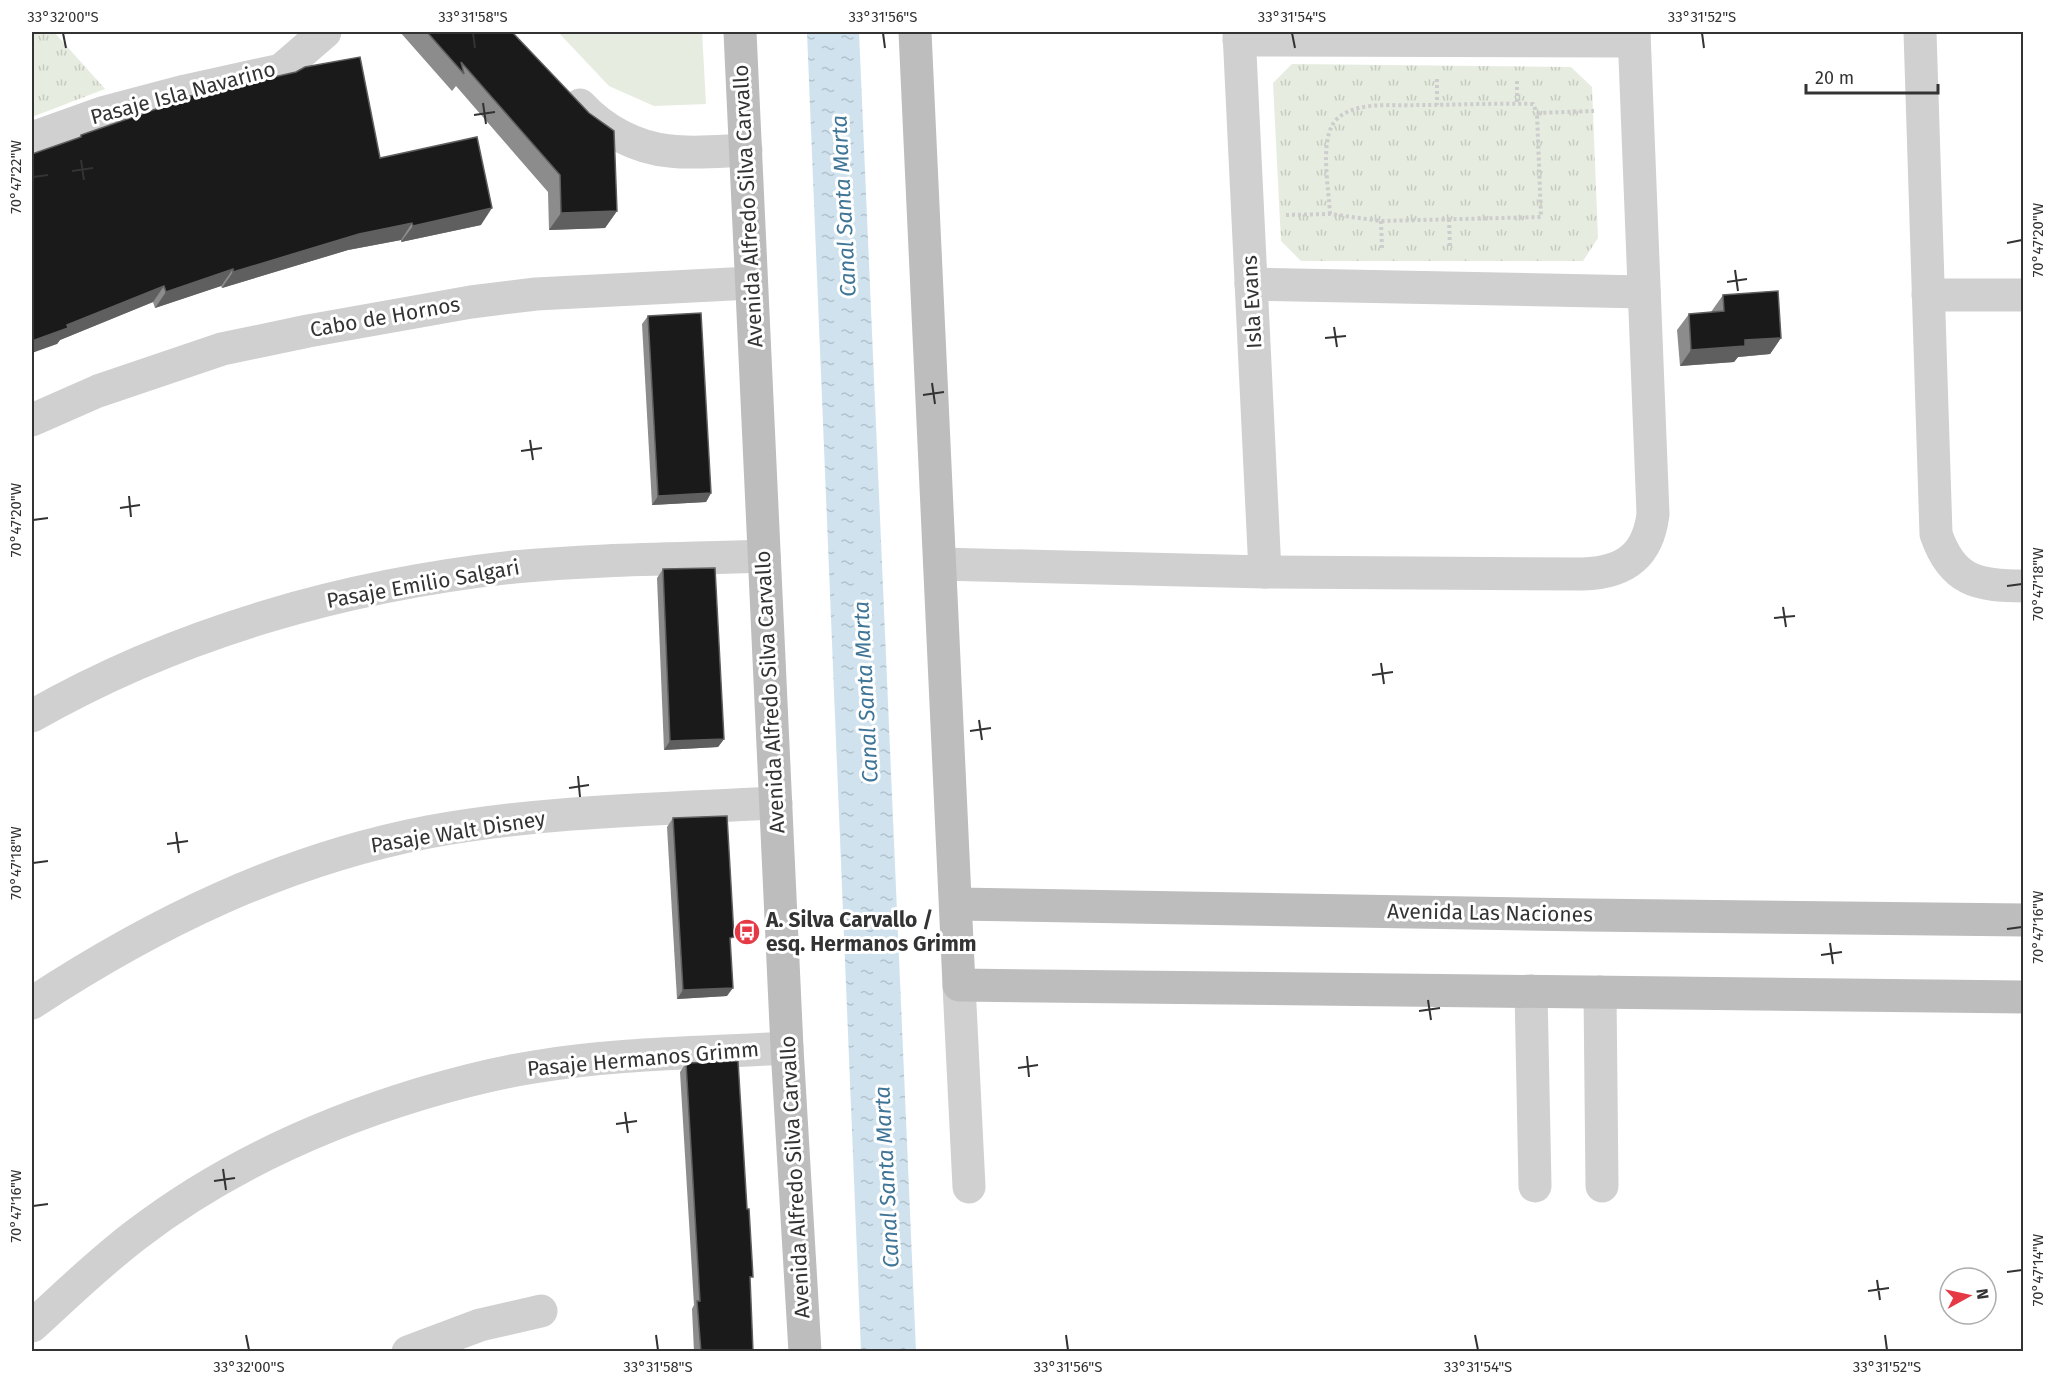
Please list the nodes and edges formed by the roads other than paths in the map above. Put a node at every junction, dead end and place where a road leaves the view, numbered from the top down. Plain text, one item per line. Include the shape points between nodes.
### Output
1 (325, 32) edge
2 (740, 32) edge
3 (915, 32) edge
4 (1920, 32) edge
5 (1239, 36) edge
6 (1634, 36) edge
7 (559, 83) edge
8 (32, 138) edge
9 (746, 150) junction
10 (752, 283) junction
11 (1251, 284) junction
12 (1644, 292) junction
13 (1928, 295) junction
14 (2024, 295) edge
15 (32, 420) edge
16 (764, 556) junction
17 (940, 564) junction
18 (1265, 572) junction
19 (2024, 586) edge
20 (32, 716) edge
21 (776, 803) junction
22 (956, 904) junction
23 (2024, 920) edge
24 (959, 984) junction
25 (1531, 991) junction
26 (1600, 992) junction
27 (2024, 997) edge
28 (32, 1003) edge
29 (787, 1048) junction
30 (1535, 1186) dead end
31 (1602, 1186) dead end
32 (969, 1187) dead end
33 (541, 1311) dead end
34 (32, 1326) edge
35 (408, 1352) edge
36 (805, 1352) edge

1 - 8 street, Pasaje Isla Navarino via 280,70 112,110
2 - 9 street, Avenida Alfredo Silva Carvallo
3 - 17 street
4 - 13 street
5 - 6 street
5 - 11 street, Isla Evans
6 - 12 street
7 - 9 street via 591,117 630,141 669,151
9 - 10 street, Avenida Alfredo Silva Carvallo
10 - 15 street, Cabo de Hornos via 536,294 308,331 222,350 98,391
10 - 16 street, Avenida Alfredo Silva Carvallo
11 - 12 street
11 - 18 street, Isla Evans
12 - 18 street via 1653,514 1644,547 1628,562 1600,574
13 - 14 street
13 - 19 street via 1936,534 1942,551 1965,576 1994,586
16 - 20 street, Pasaje Emilio Salgari via 516,567 364,590 276,613 191,642 112,675
16 - 21 street, Avenida Alfredo Silva Carvallo
17 - 18 street
17 - 22 street
21 - 28 street, Pasaje Walt Disney via 559,815 428,832 360,848 224,896 156,928
21 - 29 street, Avenida Alfredo Silva Carvallo
22 - 23 street, Avenida Las Naciones
22 - 24 street
24 - 25 street
24 - 32 street
25 - 26 street
25 - 30 street
26 - 27 street
26 - 31 street
29 - 34 street, Pasaje Hermanos Grimm via 534,1066 455,1084 336,1122 274,1149 180,1203 98,1266
29 - 36 street, Avenida Alfredo Silva Carvallo
33 - 35 street via 480,1325

